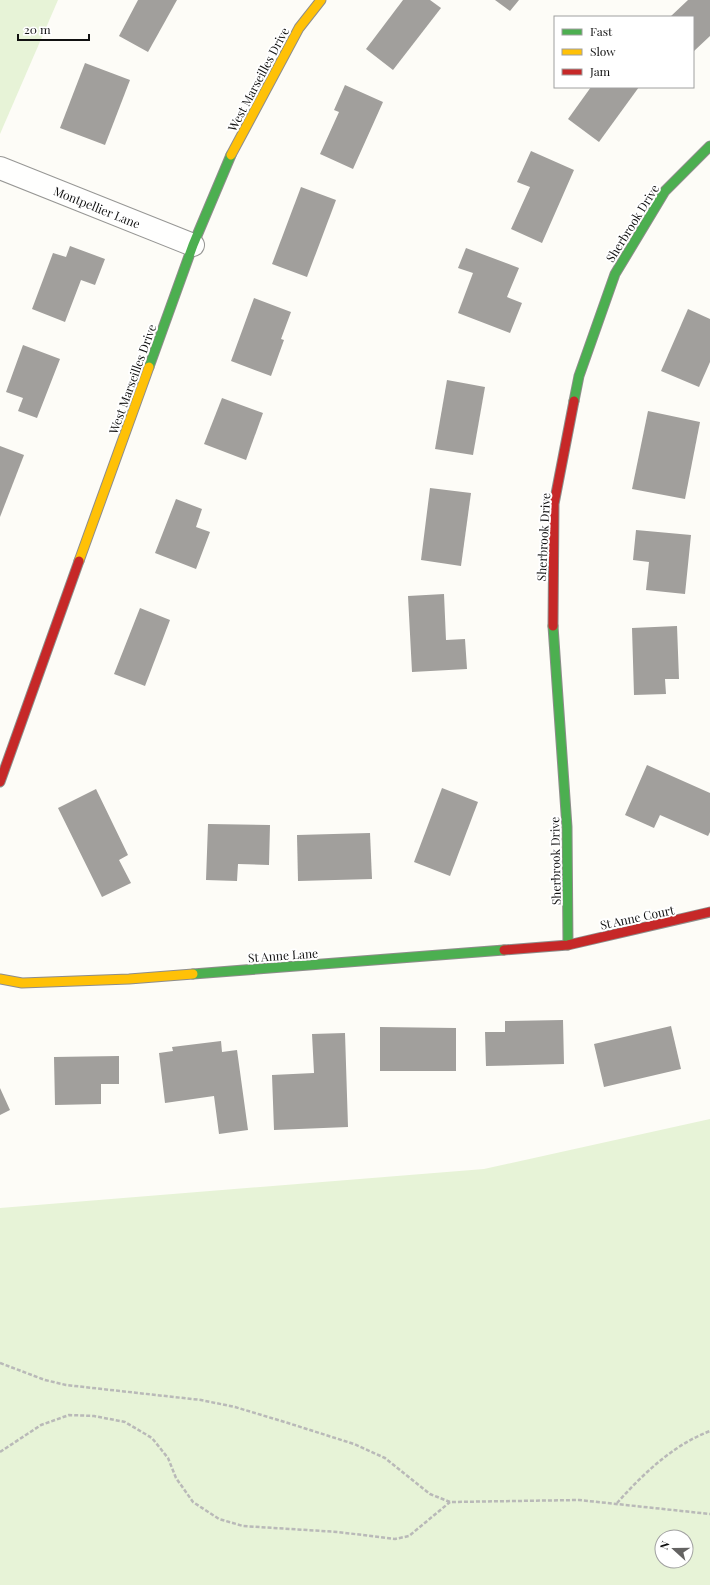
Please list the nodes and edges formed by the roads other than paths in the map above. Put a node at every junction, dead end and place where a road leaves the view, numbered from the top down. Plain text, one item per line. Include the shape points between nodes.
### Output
1 (321, 0) edge
2 (710, 146) edge
3 (0, 168) edge
4 (193, 245) junction
5 (0, 782) edge
6 (710, 912) edge
7 (568, 944) junction
8 (0, 979) edge

1 - 4 street, West Marseilles Drive via 299,28 232,153
2 - 7 street, Sherbrook Drive via 665,191 614,274 579,376 554,504 552,612 567,827
3 - 4 street, Montpellier Lane
4 - 5 street, West Marseilles Drive
6 - 7 street, St Anne Court
7 - 8 street, St Anne Lane via 129,979 22,983

